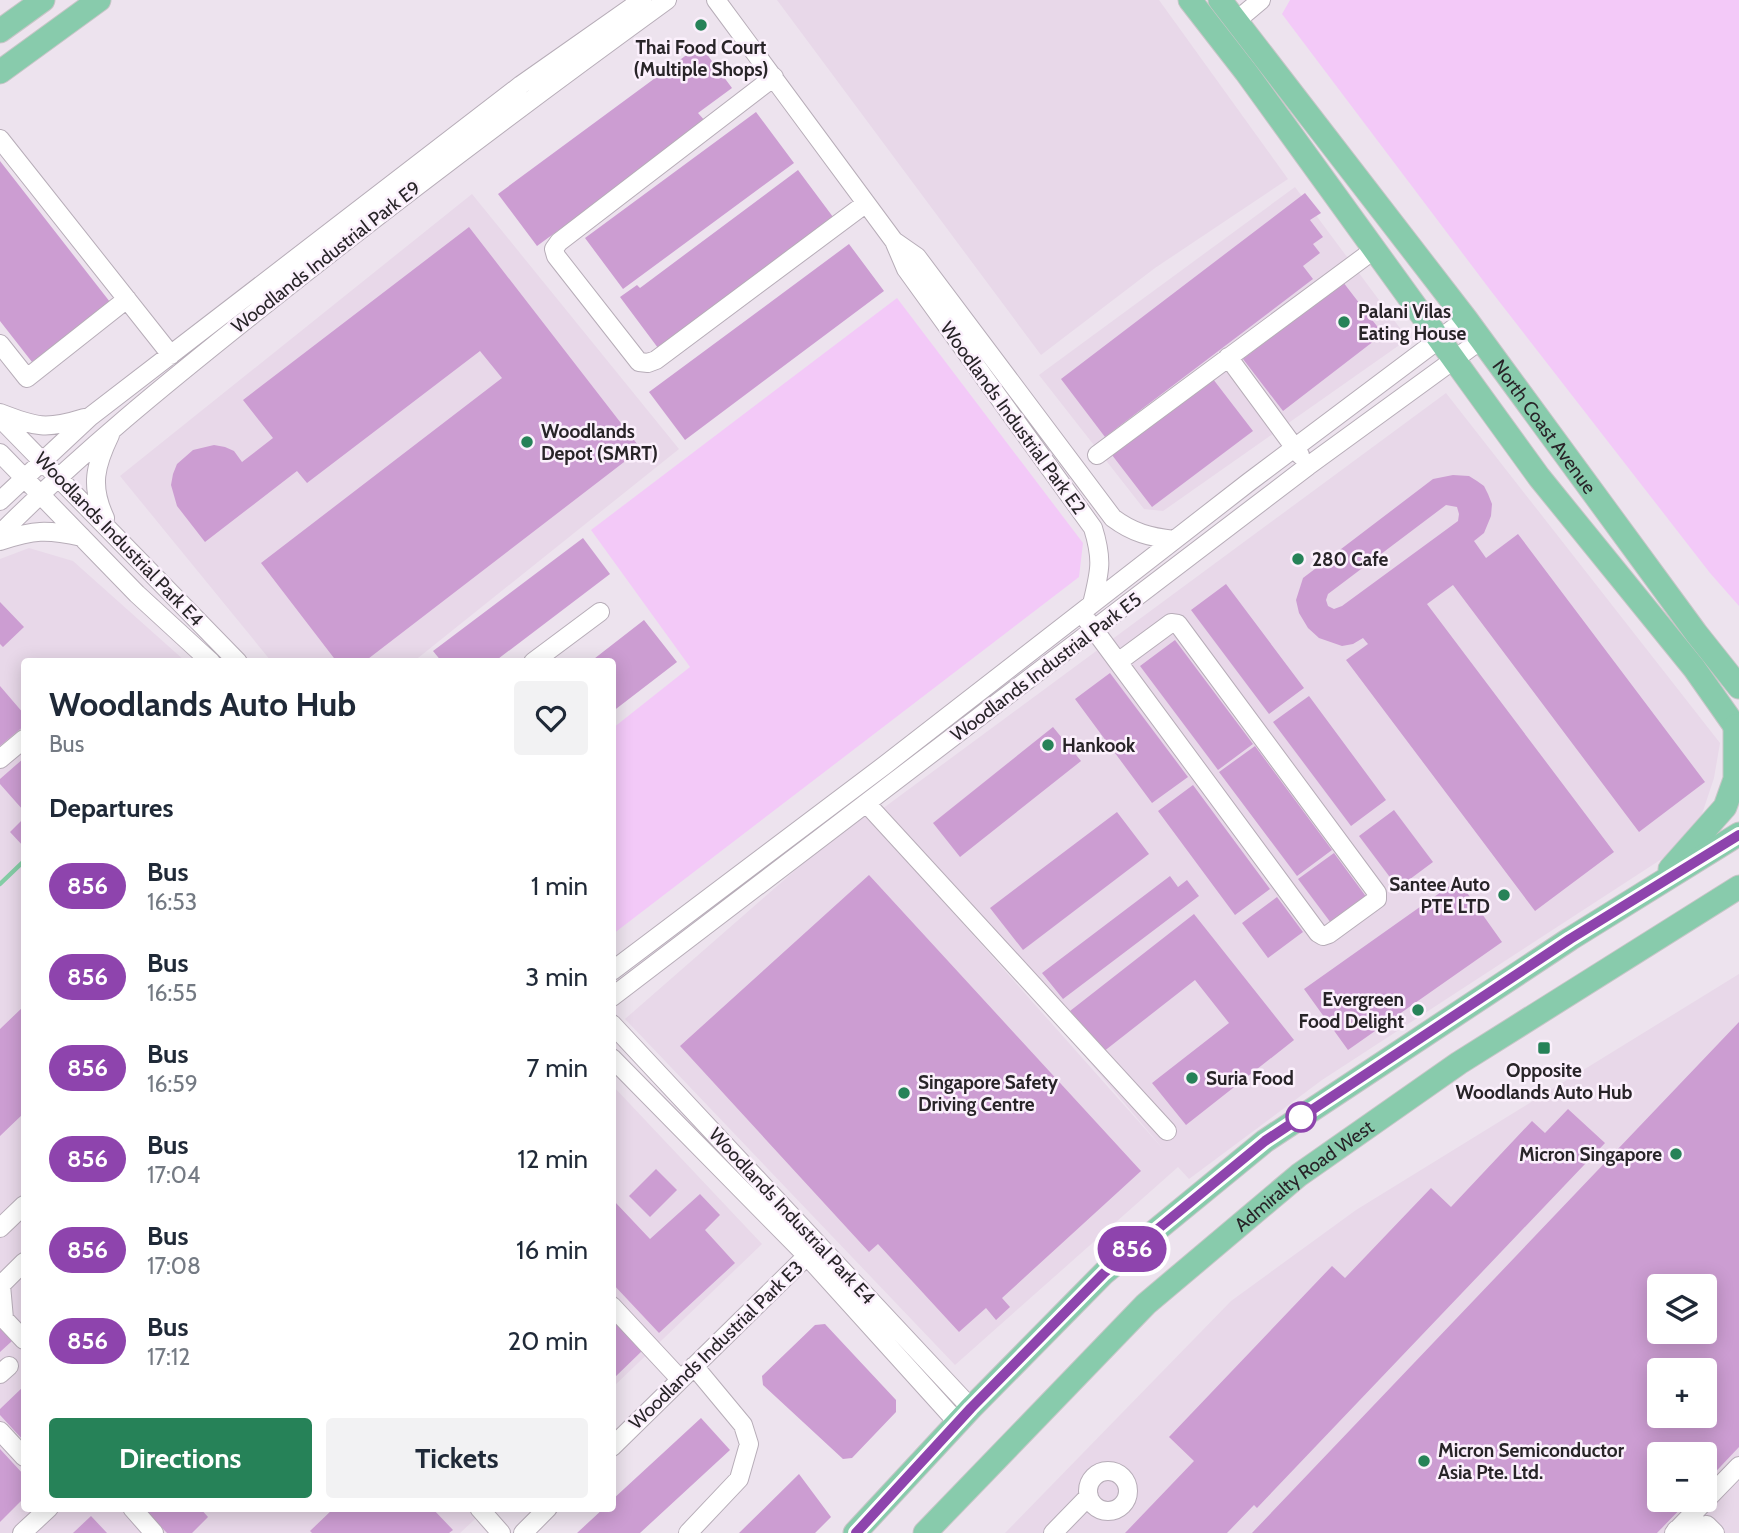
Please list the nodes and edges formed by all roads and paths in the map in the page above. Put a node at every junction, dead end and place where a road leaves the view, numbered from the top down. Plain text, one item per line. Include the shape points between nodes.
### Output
1 (43, 0) edge
2 (99, 0) edge
3 (642, 0) edge
4 (667, 0) edge
5 (716, 0) edge
6 (1189, 0) edge
7 (1220, 0) edge
8 (1261, 0) edge
9 (1235, 10) edge
10 (0, 31) edge
11 (0, 72) edge
12 (774, 77) junction
13 (0, 139) edge
14 (865, 204) junction
15 (894, 241) junction
16 (1375, 249) junction
17 (127, 299) junction
18 (244, 310) junction
19 (1466, 319) junction
20 (1440, 339) junction
21 (1481, 340) junction
22 (0, 344) edge
23 (172, 355) junction
24 (1228, 357) junction
25 (1456, 360) junction
26 (0, 415) edge
27 (91, 416) junction
28 (113, 429) junction
29 (1295, 447) junction
30 (0, 453) edge
31 (1097, 455) dead end
32 (42, 460) junction
33 (1308, 466) junction
34 (59, 477) junction
35 (23, 478) junction
36 (1249, 482) junction
37 (39, 494) junction
38 (0, 501) edge
39 (1263, 501) junction
40 (111, 530) junction
41 (0, 534) edge
42 (82, 537) junction
43 (1174, 540) junction
44 (0, 541) edge
45 (1086, 608) junction
46 (600, 612) dead end
47 (1094, 630) junction
48 (207, 658) edge
49 (234, 658) edge
50 (538, 658) edge
51 (1118, 662) junction
52 (1739, 687) edge
53 (1737, 729) edge
54 (21, 742) edge
55 (0, 759) edge
56 (867, 804) junction
57 (1739, 835) edge
58 (1653, 887) junction
59 (1734, 893) edge
60 (616, 968) edge
61 (616, 994) edge
62 (616, 1028) edge
63 (630, 1043) junction
64 (616, 1056) edge
65 (616, 1062) edge
66 (707, 1125) junction
67 (1167, 1130) dead end
68 (692, 1140) junction
69 (760, 1181) junction
70 (746, 1194) junction
71 (21, 1208) edge
72 (0, 1228) edge
73 (813, 1250) junction
74 (21, 1265) edge
75 (616, 1310) edge
76 (21, 1337) edge
77 (687, 1372) junction
78 (964, 1415) junction
79 (0, 1431) edge
80 (616, 1443) edge
81 (21, 1454) edge
82 (1739, 1466) edge
83 (1089, 1496) dead end
84 (45, 1512) edge
85 (136, 1512) edge
86 (483, 1512) edge
87 (544, 1512) edge
88 (1675, 1532) edge
89 (22, 1533) edge
90 (154, 1533) edge
91 (501, 1533) edge
92 (523, 1533) edge
93 (688, 1533) edge
94 (855, 1533) edge
95 (925, 1533) edge
96 (1053, 1533) edge
97 (1715, 1533) edge

1 - 10 main road
2 - 11 main road
3 - 18 street, Woodlands Industrial Park E9 via 521,85
4 - 18 street, Woodlands Industrial Park E9
5 - 12 street, Woodlands Industrial Park E2
6 - 16 main road, North Coast Avenue
7 - 9 main road, North Coast Avenue
8 - 9 street
9 - 19 main road, North Coast Avenue
12 - 14 street, Woodlands Industrial Park E2
12 - 14 street via 559,242 554,248 556,256 639,362 648,363
13 - 17 street
14 - 15 street, Woodlands Industrial Park E2
15 - 43 street, Woodlands Industrial Park E2 via 917,257 1113,518 1129,531
15 - 45 street, Woodlands Industrial Park E2 via 906,269 1093,528 1100,574
16 - 20 main road, North Coast Avenue
16 - 24 street
17 - 22 street via 27,378
17 - 23 street
18 - 23 street, Woodlands Industrial Park E9
18 - 28 street, Woodlands Industrial Park E9
19 - 20 street, Woodlands Industrial Park E5
19 - 21 main road, North Coast Avenue
20 - 25 main road, North Coast Avenue
20 - 29 street, Woodlands Industrial Park E5
21 - 25 street, Woodlands Industrial Park E5
21 - 52 main road, North Coast Avenue
23 - 27 street, Woodlands Industrial Park E9
24 - 29 street
24 - 31 street
25 - 33 street, Woodlands Industrial Park E5
25 - 53 main road, North Coast Avenue via 1539,477 1694,668
26 - 27 street via 52,427
26 - 32 street, Woodlands Industrial Park E4
27 - 32 street, Woodlands Industrial Park E9
28 - 34 street, Woodlands Industrial Park E9
28 - 40 street via 95,482 97,502
29 - 33 street
29 - 36 street, Woodlands Industrial Park E5
30 - 35 street, Woodlands Industrial Park E4
32 - 34 street, Woodlands Industrial Park E4
32 - 35 street, Woodlands Industrial Park E9
33 - 39 street, Woodlands Industrial Park E5
34 - 37 street, Woodlands Industrial Park E9
34 - 40 street, Woodlands Industrial Park E4
35 - 37 street, Woodlands Industrial Park E4
35 - 38 street, Woodlands Industrial Park E9
36 - 39 street
36 - 43 street, Woodlands Industrial Park E5
37 - 41 street, Woodlands Industrial Park E9
37 - 42 street, Woodlands Industrial Park E4
39 - 47 street, Woodlands Industrial Park E5
40 - 49 street, Woodlands Industrial Park E4
42 - 44 street via 53,530
42 - 48 street, Woodlands Industrial Park E4
43 - 45 street, Woodlands Industrial Park E5
45 - 47 street
45 - 60 street, Woodlands Industrial Park E5
46 - 50 street
47 - 51 street
47 - 56 street, Woodlands Industrial Park E5
51 - 51 street via 1171,623 1178,624 1377,893 1377,899 1321,935
53 - 58 main road via 1735,779 1725,807
54 - 55 street
56 - 61 street, Woodlands Industrial Park E5
56 - 67 street
57 - 58 main road
58 - 78 main road via 1265,1141 1104,1273
59 - 95 main road, Admiralty Road West via 1459,1063 1299,1175 1146,1304
62 - 63 street, Woodlands Industrial Park E4
63 - 64 street
63 - 66 street, Woodlands Industrial Park E4
65 - 68 street, Woodlands Industrial Park E4
66 - 68 street
66 - 69 street, Woodlands Industrial Park E4
68 - 70 street, Woodlands Industrial Park E4
69 - 70 street
69 - 73 street, Woodlands Industrial Park E4
70 - 73 street, Woodlands Industrial Park E4
71 - 72 street
73 - 77 street, Woodlands Industrial Park E3
73 - 78 street, Woodlands Industrial Park E4
74 - 76 street via 1,1285 4,1319
75 - 77 street
77 - 80 street, Woodlands Industrial Park E3
77 - 93 street via 743,1425 749,1444 739,1479
78 - 94 main road
79 - 81 street
82 - 88 street
83 - 96 street
84 - 89 street
85 - 90 street
86 - 91 street
87 - 92 street
88 - 97 street via 1707,1525

